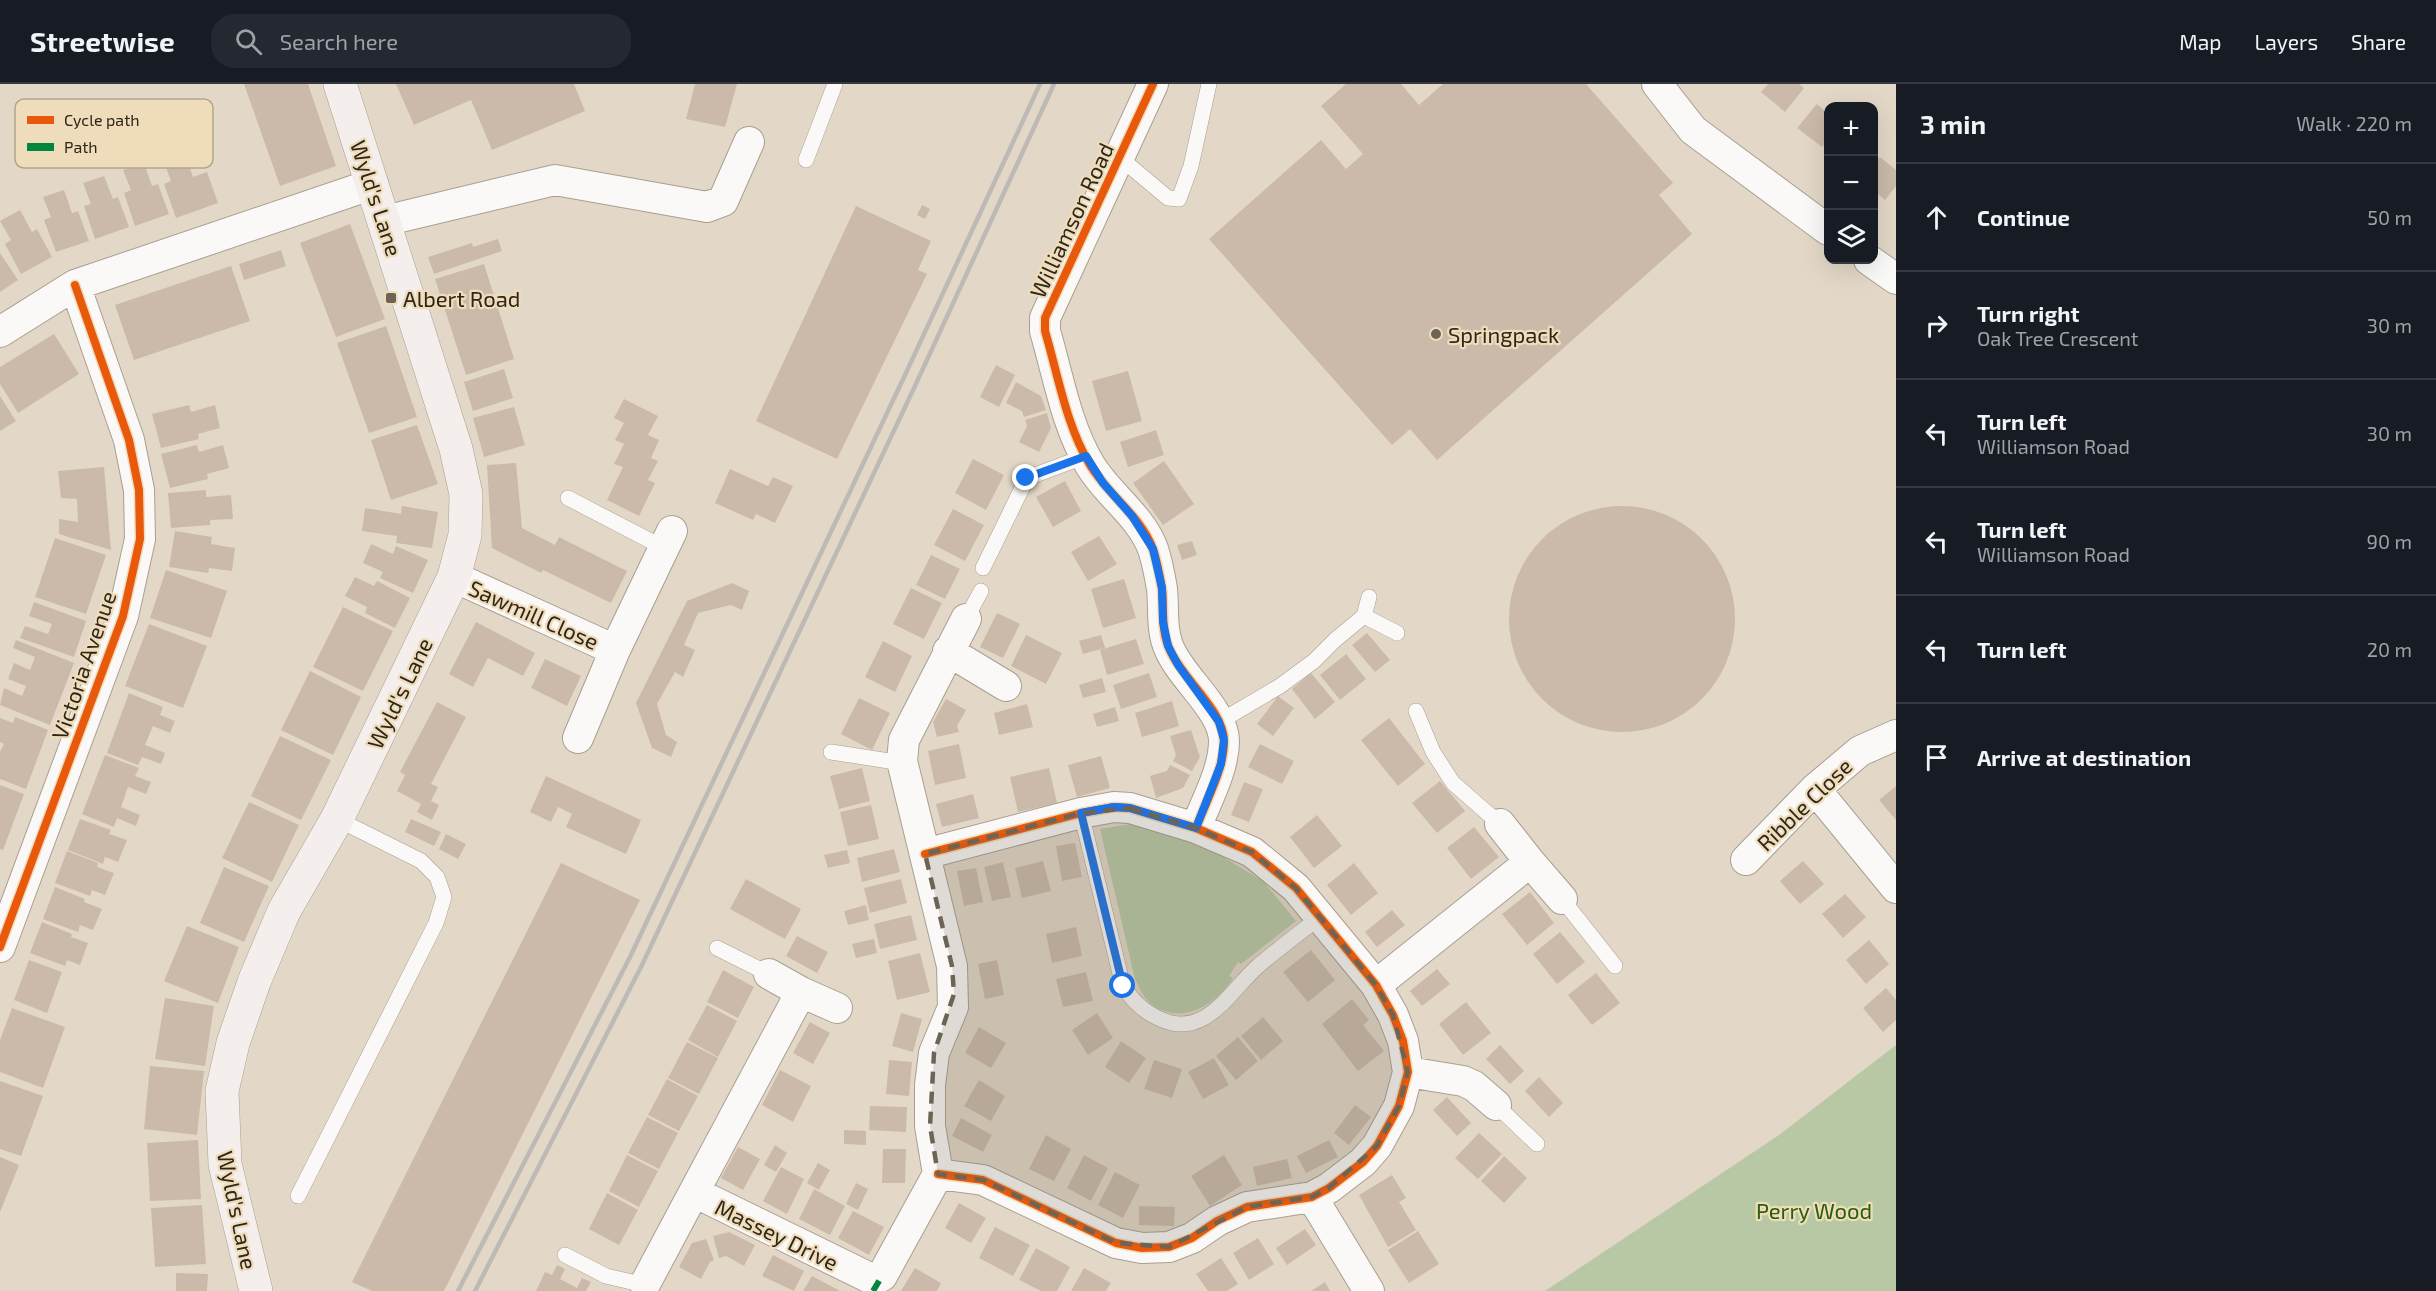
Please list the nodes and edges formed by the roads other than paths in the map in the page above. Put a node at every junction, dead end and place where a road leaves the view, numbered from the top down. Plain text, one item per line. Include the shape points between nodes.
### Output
1 (340, 84) edge
2 (835, 84) edge
3 (1153, 84) edge
4 (1209, 84) edge
5 (1657, 84) edge
6 (749, 142) dead end
7 (1119, 157) junction
8 (806, 160) dead end
9 (373, 184) junction
10 (384, 221) junction
11 (1824, 227) edge
12 (75, 285) junction
13 (0, 332) edge
14 (1086, 456) junction
15 (568, 498) dead end
16 (668, 540) joint
17 (983, 568) dead end
18 (454, 577) junction
19 (981, 591) dead end
20 (1369, 597) dead end
21 (1365, 616) junction
22 (966, 619) joint
23 (1397, 633) dead end
24 (615, 650) junction
25 (948, 651) junction
26 (1006, 686) dead end
27 (1416, 711) dead end
28 (1219, 722) junction
29 (1896, 735) edge
30 (578, 738) dead end
31 (831, 752) dead end
32 (902, 763) junction
33 (1815, 789) junction
34 (1081, 813) junction
35 (337, 819) junction
36 (1500, 824) joint
37 (1196, 828) junction
38 (925, 854) junction
39 (1746, 860) dead end
40 (1530, 861) junction
41 (1896, 888) edge
42 (1562, 899) joint
43 (1320, 917) junction
44 (0, 947) edge
45 (717, 948) dead end
46 (1615, 966) dead end
47 (769, 974) joint
48 (1376, 985) junction
49 (801, 992) junction
50 (837, 1008) dead end
51 (1408, 1072) junction
52 (1496, 1105) joint
53 (1537, 1144) dead end
54 (938, 1174) junction
55 (694, 1192) junction
56 (298, 1196) dead end
57 (1312, 1197) junction
58 (565, 1255) dead end
59 (651, 1288) edge
60 (256, 1291) edge
61 (1369, 1291) edge

1 - 9 main road, Wyld's Lane
2 - 8 lane
3 - 7 street, Williamson Road
4 - 7 lane via 1191,166 1179,198 1168,198
5 - 11 street via 1693,130
6 - 10 street via 723,201 707,207 555,180
7 - 14 street, Williamson Road via 1046,318 1045,331 1077,439
9 - 10 main road, Wyld's Lane
9 - 12 street
10 - 18 main road, Wyld's Lane via 456,449 466,494 465,535
12 - 13 street
12 - 44 street, Victoria Avenue via 129,440 139,490 140,539 123,616
14 - 17 lane via 1026,478
14 - 28 street, Williamson Road via 1153,549 1168,646
15 - 16 lane
16 - 24 street, Sawmill Close
18 - 24 street, Sawmill Close
18 - 35 main road, Wyld's Lane
19 - 22 lane
20 - 21 lane
21 - 23 lane
21 - 28 lane via 1297,674
22 - 25 street
24 - 30 street, Sawmill Close
25 - 26 street
25 - 32 street via 904,740
27 - 36 lane via 1433,752 1453,783
28 - 37 street, Williamson Road via 1224,740 1221,764
29 - 33 street, Ribble Close via 1860,751
31 - 32 lane
32 - 38 street
33 - 39 street, Ribble Close
33 - 41 street
34 - 37 street via 1130,808
34 - 38 street
34 - 43 lane via 1123,986 1138,1006 1167,1023 1189,1024 1207,1017 1256,967
35 - 56 lane via 421,861 436,877 444,897 436,923
35 - 60 main road, Wyld's Lane via 284,911 254,982 222,1091 225,1164
36 - 40 street
37 - 43 street via 1252,852 1269,864
38 - 54 street via 952,966 954,994 953,1007 934,1053 930,1085 930,1126
40 - 42 street
40 - 48 street
42 - 46 lane
43 - 48 street
45 - 47 lane
47 - 49 street
48 - 51 street via 1393,1015
49 - 50 street
49 - 55 street
51 - 52 street via 1463,1081
51 - 57 street via 1399,1107 1377,1146 1363,1162
52 - 53 lane
54 - 55 street, Massey Drive via 882,1276 874,1280
54 - 57 street via 983,1180 1116,1244 1142,1248 1169,1247 1247,1207
55 - 59 street, Massey Drive
57 - 61 street
58 - 59 lane via 606,1275

